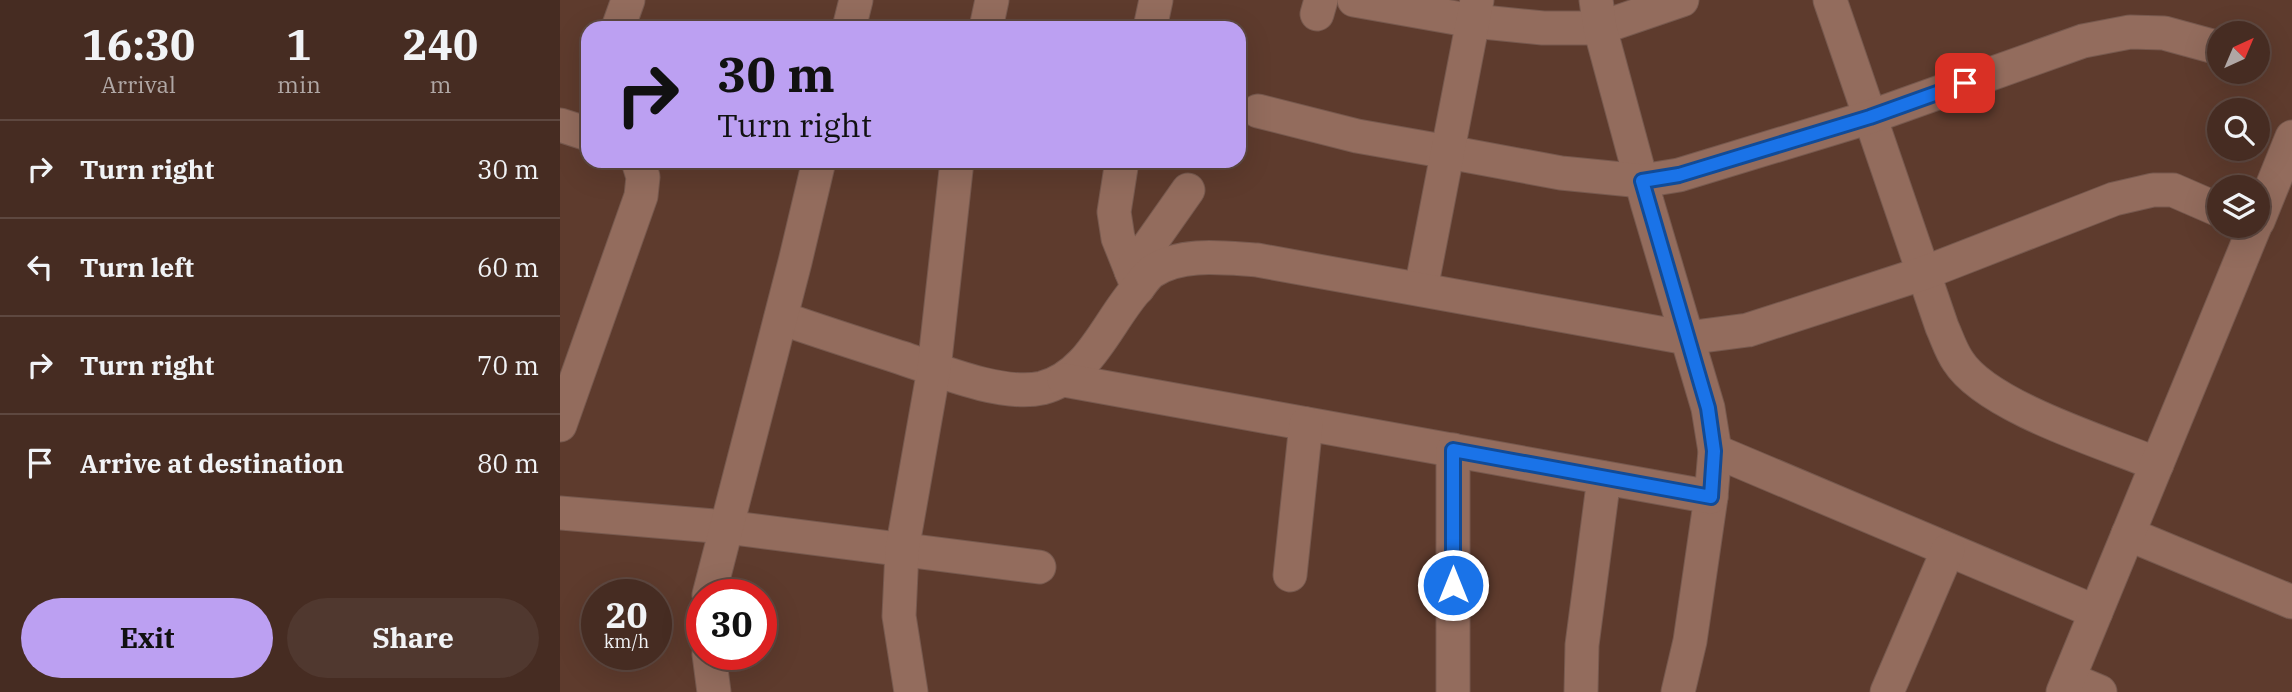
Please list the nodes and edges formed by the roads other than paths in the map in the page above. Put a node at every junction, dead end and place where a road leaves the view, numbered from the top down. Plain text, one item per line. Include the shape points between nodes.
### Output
1 (628, 0) edge
2 (856, 0) edge
3 (992, 0) edge
4 (1156, 0) edge
5 (1354, 0) edge
6 (1682, 0) edge
7 (1830, 0) edge
8 (1475, 10) edge
9 (1598, 14) edge
10 (620, 21) edge
11 (851, 21) edge
12 (988, 21) edge
13 (1152, 21) edge
14 (2207, 45) edge
15 (1258, 111) dead end
16 (1870, 117) junction
17 (2292, 137) edge
18 (1448, 152) junction
19 (640, 168) edge
20 (817, 168) edge
21 (956, 168) edge
22 (1121, 168) edge
23 (1642, 181) junction
24 (2270, 189) edge
25 (1188, 190) dead end
26 (2207, 205) edge
27 (2250, 238) edge
28 (1924, 274) junction
29 (1135, 279) junction
30 (1421, 289) junction
31 (781, 318) junction
32 (1687, 338) junction
33 (934, 369) junction
34 (1063, 380) junction
35 (1306, 424) junction
36 (560, 425) edge
37 (1453, 450) junction
38 (1714, 451) junction
39 (2157, 464) junction
40 (1604, 478) junction
41 (1711, 497) junction
42 (560, 513) edge
43 (726, 527) junction
44 (2128, 534) junction
45 (902, 550) junction
46 (1948, 550) junction
47 (1039, 567) dead end
48 (1290, 575) dead end
49 (713, 579) edge
50 (2290, 594) edge
51 (2096, 612) junction
52 (711, 670) edge
53 (2066, 686) edge
54 (714, 692) edge
55 (911, 692) edge
56 (1453, 692) edge
57 (1581, 692) edge
58 (1678, 692) edge
59 (1887, 692) edge
60 (2100, 692) edge

1 - 10 street
2 - 11 street
3 - 12 street
4 - 13 street
5 - 8 street
6 - 9 street
7 - 16 street
8 - 9 street via 1543,28
8 - 18 street
9 - 23 street
14 - 16 street via 2164,33 2130,32 2083,41
15 - 18 street
16 - 23 street via 1679,175
16 - 28 street
17 - 24 street
18 - 23 street via 1561,173
18 - 30 street
19 - 36 street via 641,196
20 - 31 street
21 - 33 street
22 - 29 street via 1114,212 1118,238
23 - 32 street
25 - 29 street
26 - 28 street via 2173,190 2114,199
27 - 39 street
28 - 32 street via 1748,330
28 - 39 street via 1958,361 1974,379 2032,413
29 - 30 street via 1183,259 1216,257
29 - 34 street via 1123,306 1085,362
30 - 32 street
31 - 33 street
31 - 43 street
32 - 38 street via 1708,408
33 - 34 street via 1009,388 1040,388
33 - 45 street
34 - 35 street
35 - 37 street
35 - 48 street
37 - 40 street
37 - 56 street
38 - 41 street
38 - 46 street
39 - 44 street
40 - 41 street
40 - 57 street via 1582,645
41 - 58 street
42 - 43 street
43 - 45 street
43 - 49 street
44 - 50 street
44 - 51 street
45 - 47 street
45 - 55 street via 899,616
46 - 51 street
46 - 59 street
51 - 53 street
52 - 54 street
53 - 60 street

